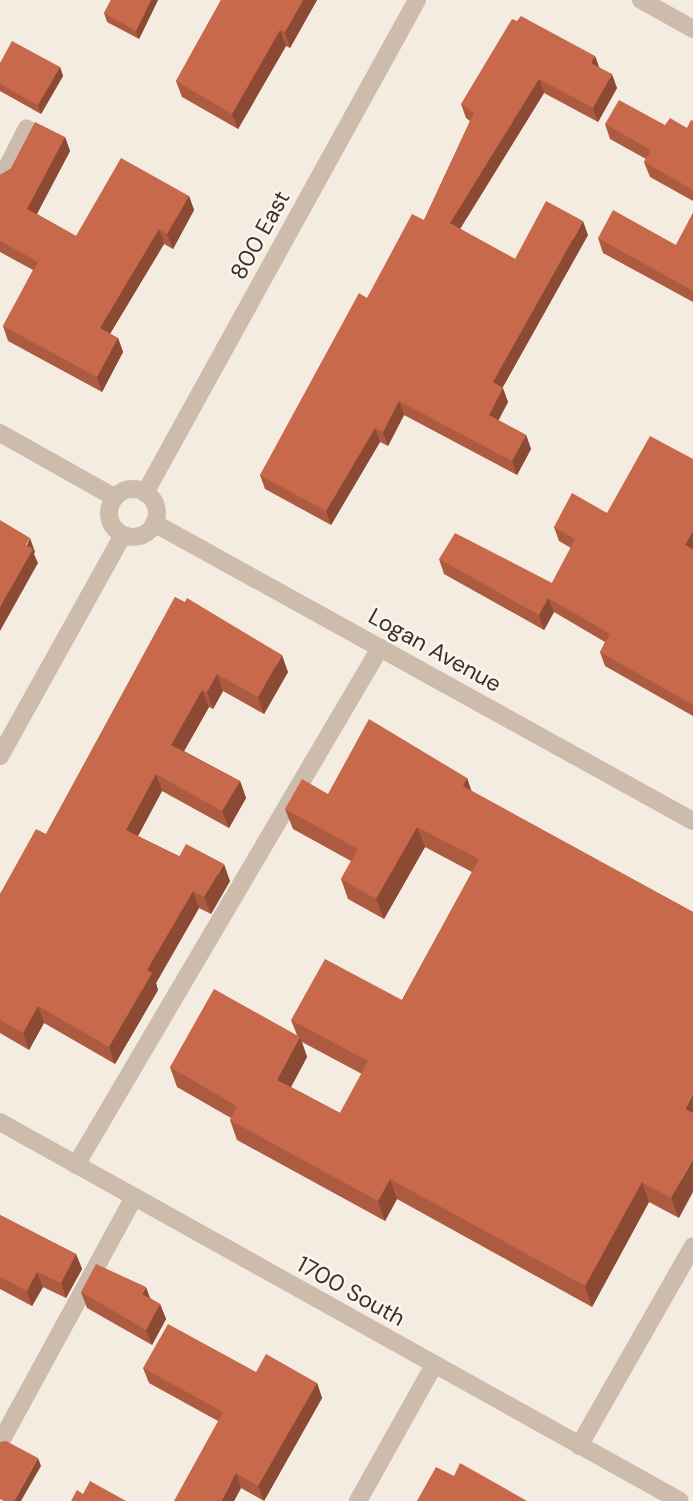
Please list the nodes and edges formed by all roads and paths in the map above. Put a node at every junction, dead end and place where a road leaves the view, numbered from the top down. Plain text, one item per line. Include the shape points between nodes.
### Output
1 (417, 0) edge
2 (641, 0) edge
3 (693, 29) edge
4 (26, 128) dead end
5 (0, 181) edge
6 (0, 433) edge
7 (145, 493) junction
8 (114, 497) junction
9 (154, 523) junction
10 (123, 535) junction
11 (380, 648) junction
12 (0, 756) edge
13 (693, 821) edge
14 (0, 1122) edge
15 (76, 1165) junction
16 (134, 1197) junction
17 (693, 1246) edge
18 (434, 1365) junction
19 (0, 1443) edge
20 (579, 1446) junction
21 (358, 1501) edge
22 (680, 1501) edge

1 - 7 street, 800 East
2 - 3 street
4 - 5 street
6 - 8 street
7 - 8 street via 131,490
7 - 9 street via 155,504
8 - 10 street via 109,517
9 - 10 street via 143,535
9 - 11 street, Logan Avenue
10 - 12 street
11 - 13 street, Logan Avenue
11 - 15 street
14 - 15 street, 1700 South
15 - 16 street, 1700 South
16 - 18 street, 1700 South
16 - 19 street
17 - 20 street
18 - 20 street, 1700 South
18 - 21 street
20 - 22 street, 1700 South

